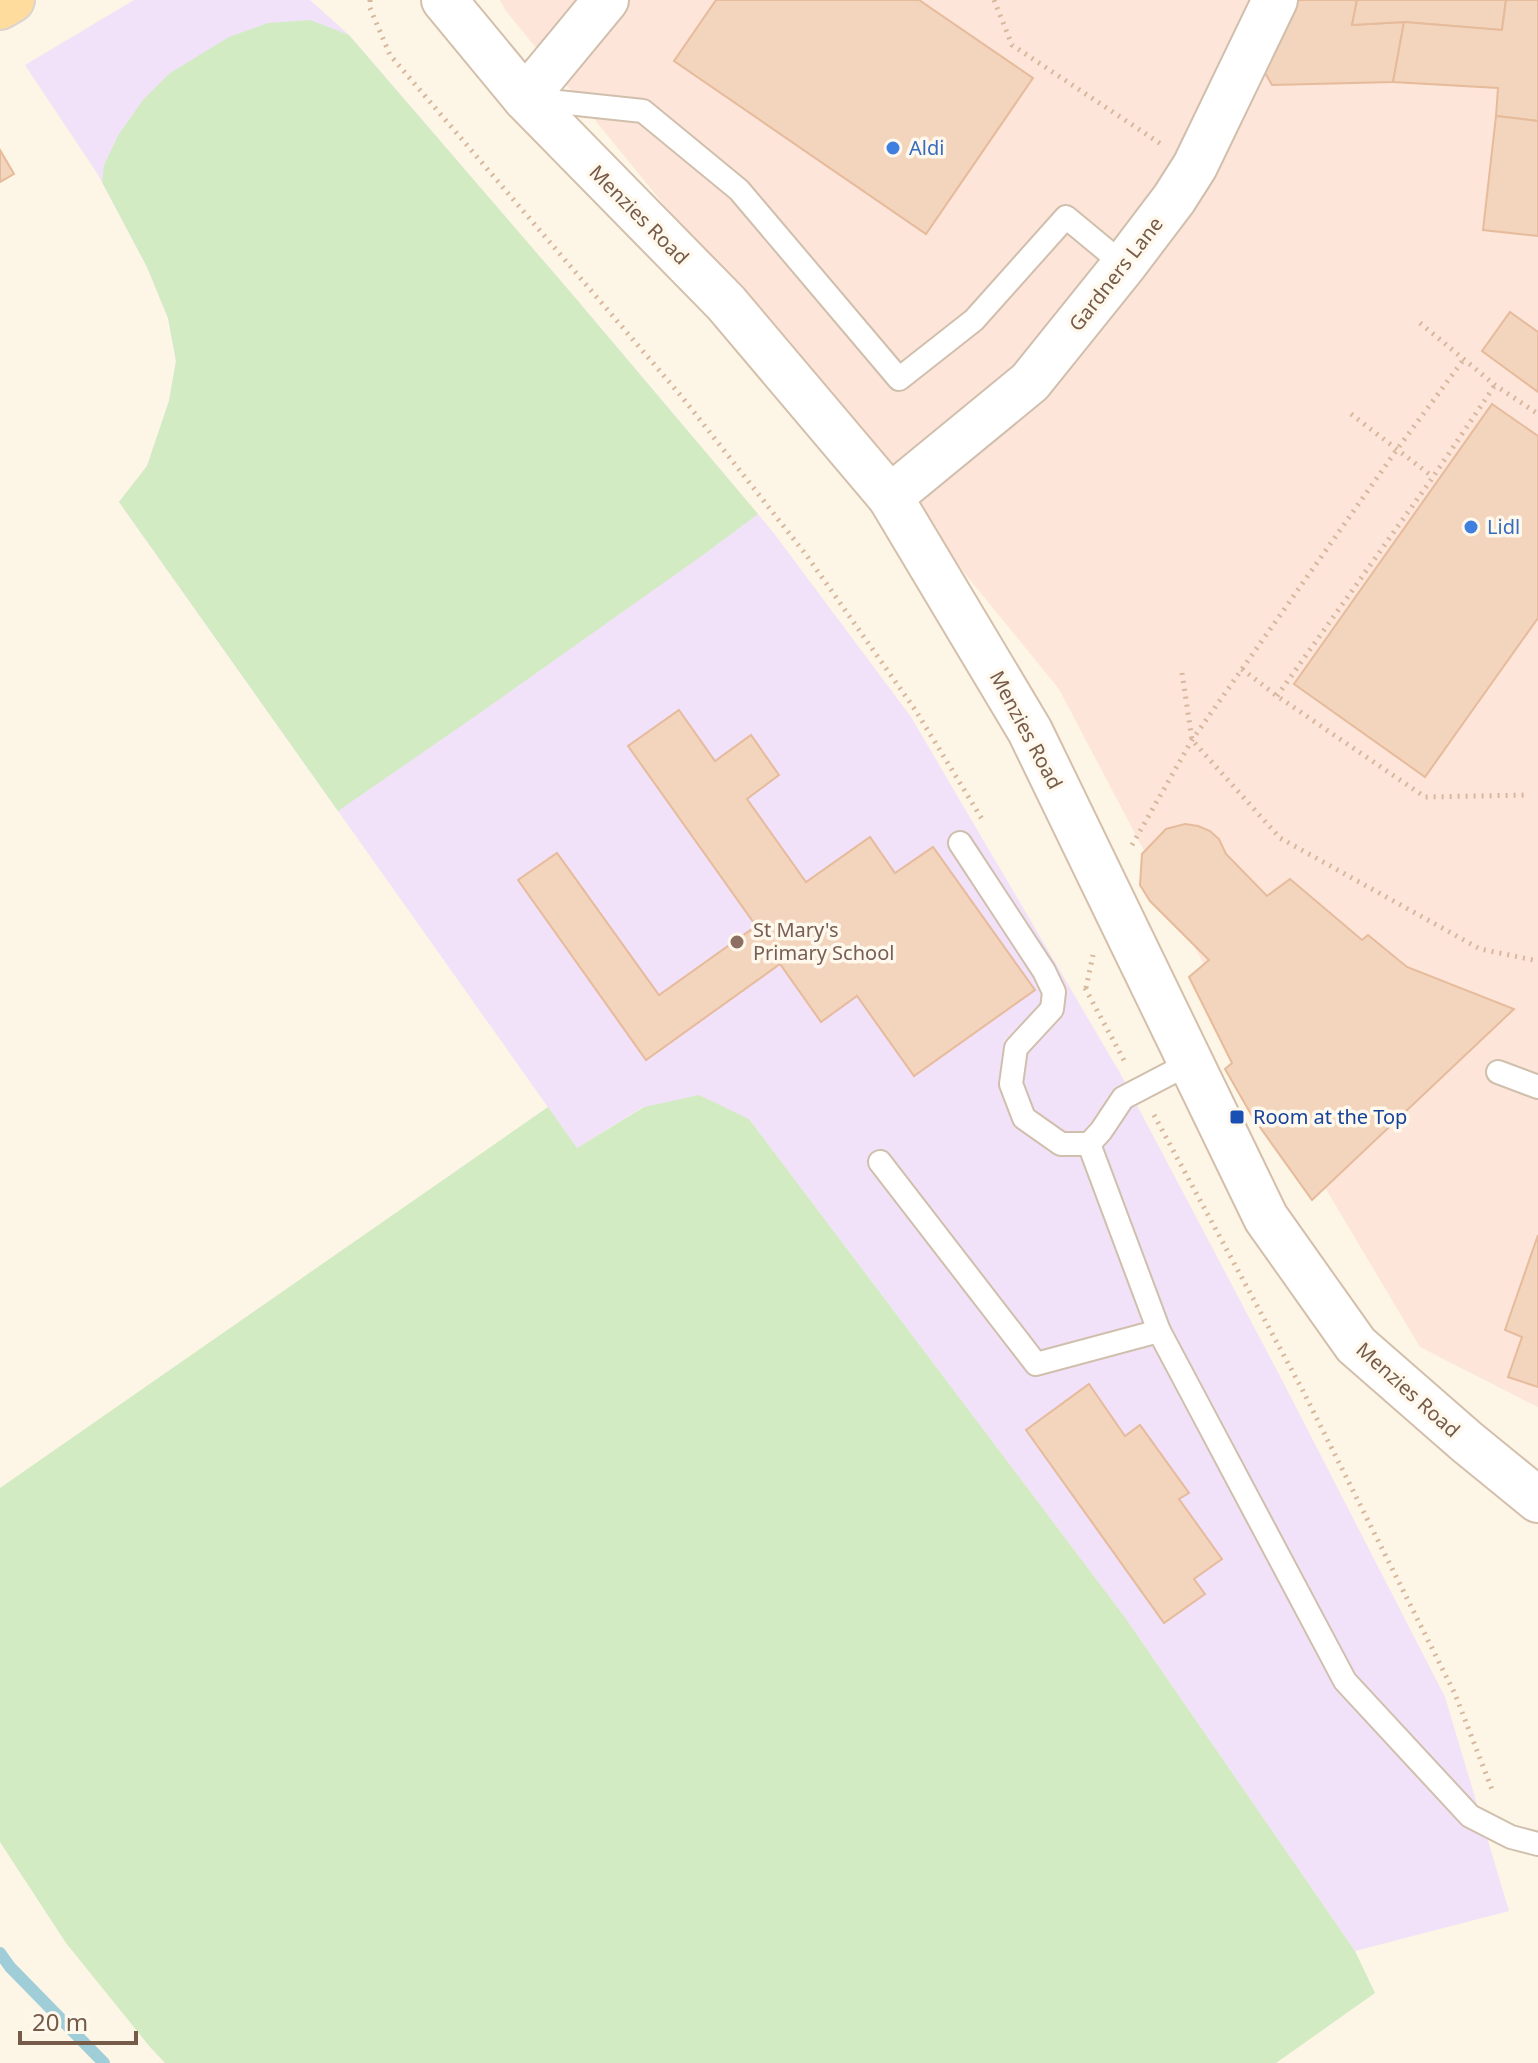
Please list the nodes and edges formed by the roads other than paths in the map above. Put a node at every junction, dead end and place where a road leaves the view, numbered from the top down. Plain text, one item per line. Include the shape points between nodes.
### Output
1 (12, 0) edge
2 (444, 0) edge
3 (606, 0) edge
4 (1275, 0) edge
5 (0, 7) edge
6 (525, 98) junction
7 (1124, 265) junction
8 (890, 497) junction
9 (960, 843) dead end
10 (1190, 1063) junction
11 (1498, 1072) dead end
12 (1538, 1087) edge
13 (1089, 1144) junction
14 (880, 1162) dead end
15 (1159, 1331) junction
16 (1538, 1500) edge
17 (1538, 1844) edge

1 - 5 main road
2 - 6 street, Menzies Road
3 - 6 street
4 - 7 street, Gardners Lane via 1195,166
6 - 7 lane via 643,111 739,190 899,379 974,320 1066,217
6 - 8 street, Menzies Road via 726,303
7 - 8 street, Gardners Lane via 1030,382
8 - 10 street, Menzies Road via 1030,731
9 - 13 lane via 1054,992 1052,1009 1016,1048 1011,1084 1024,1118 1061,1144
10 - 13 lane via 1123,1098
10 - 16 street, Menzies Road via 1266,1218 1356,1345
11 - 12 lane
13 - 15 lane
14 - 15 lane via 1036,1364
15 - 17 lane via 1345,1681 1470,1816

